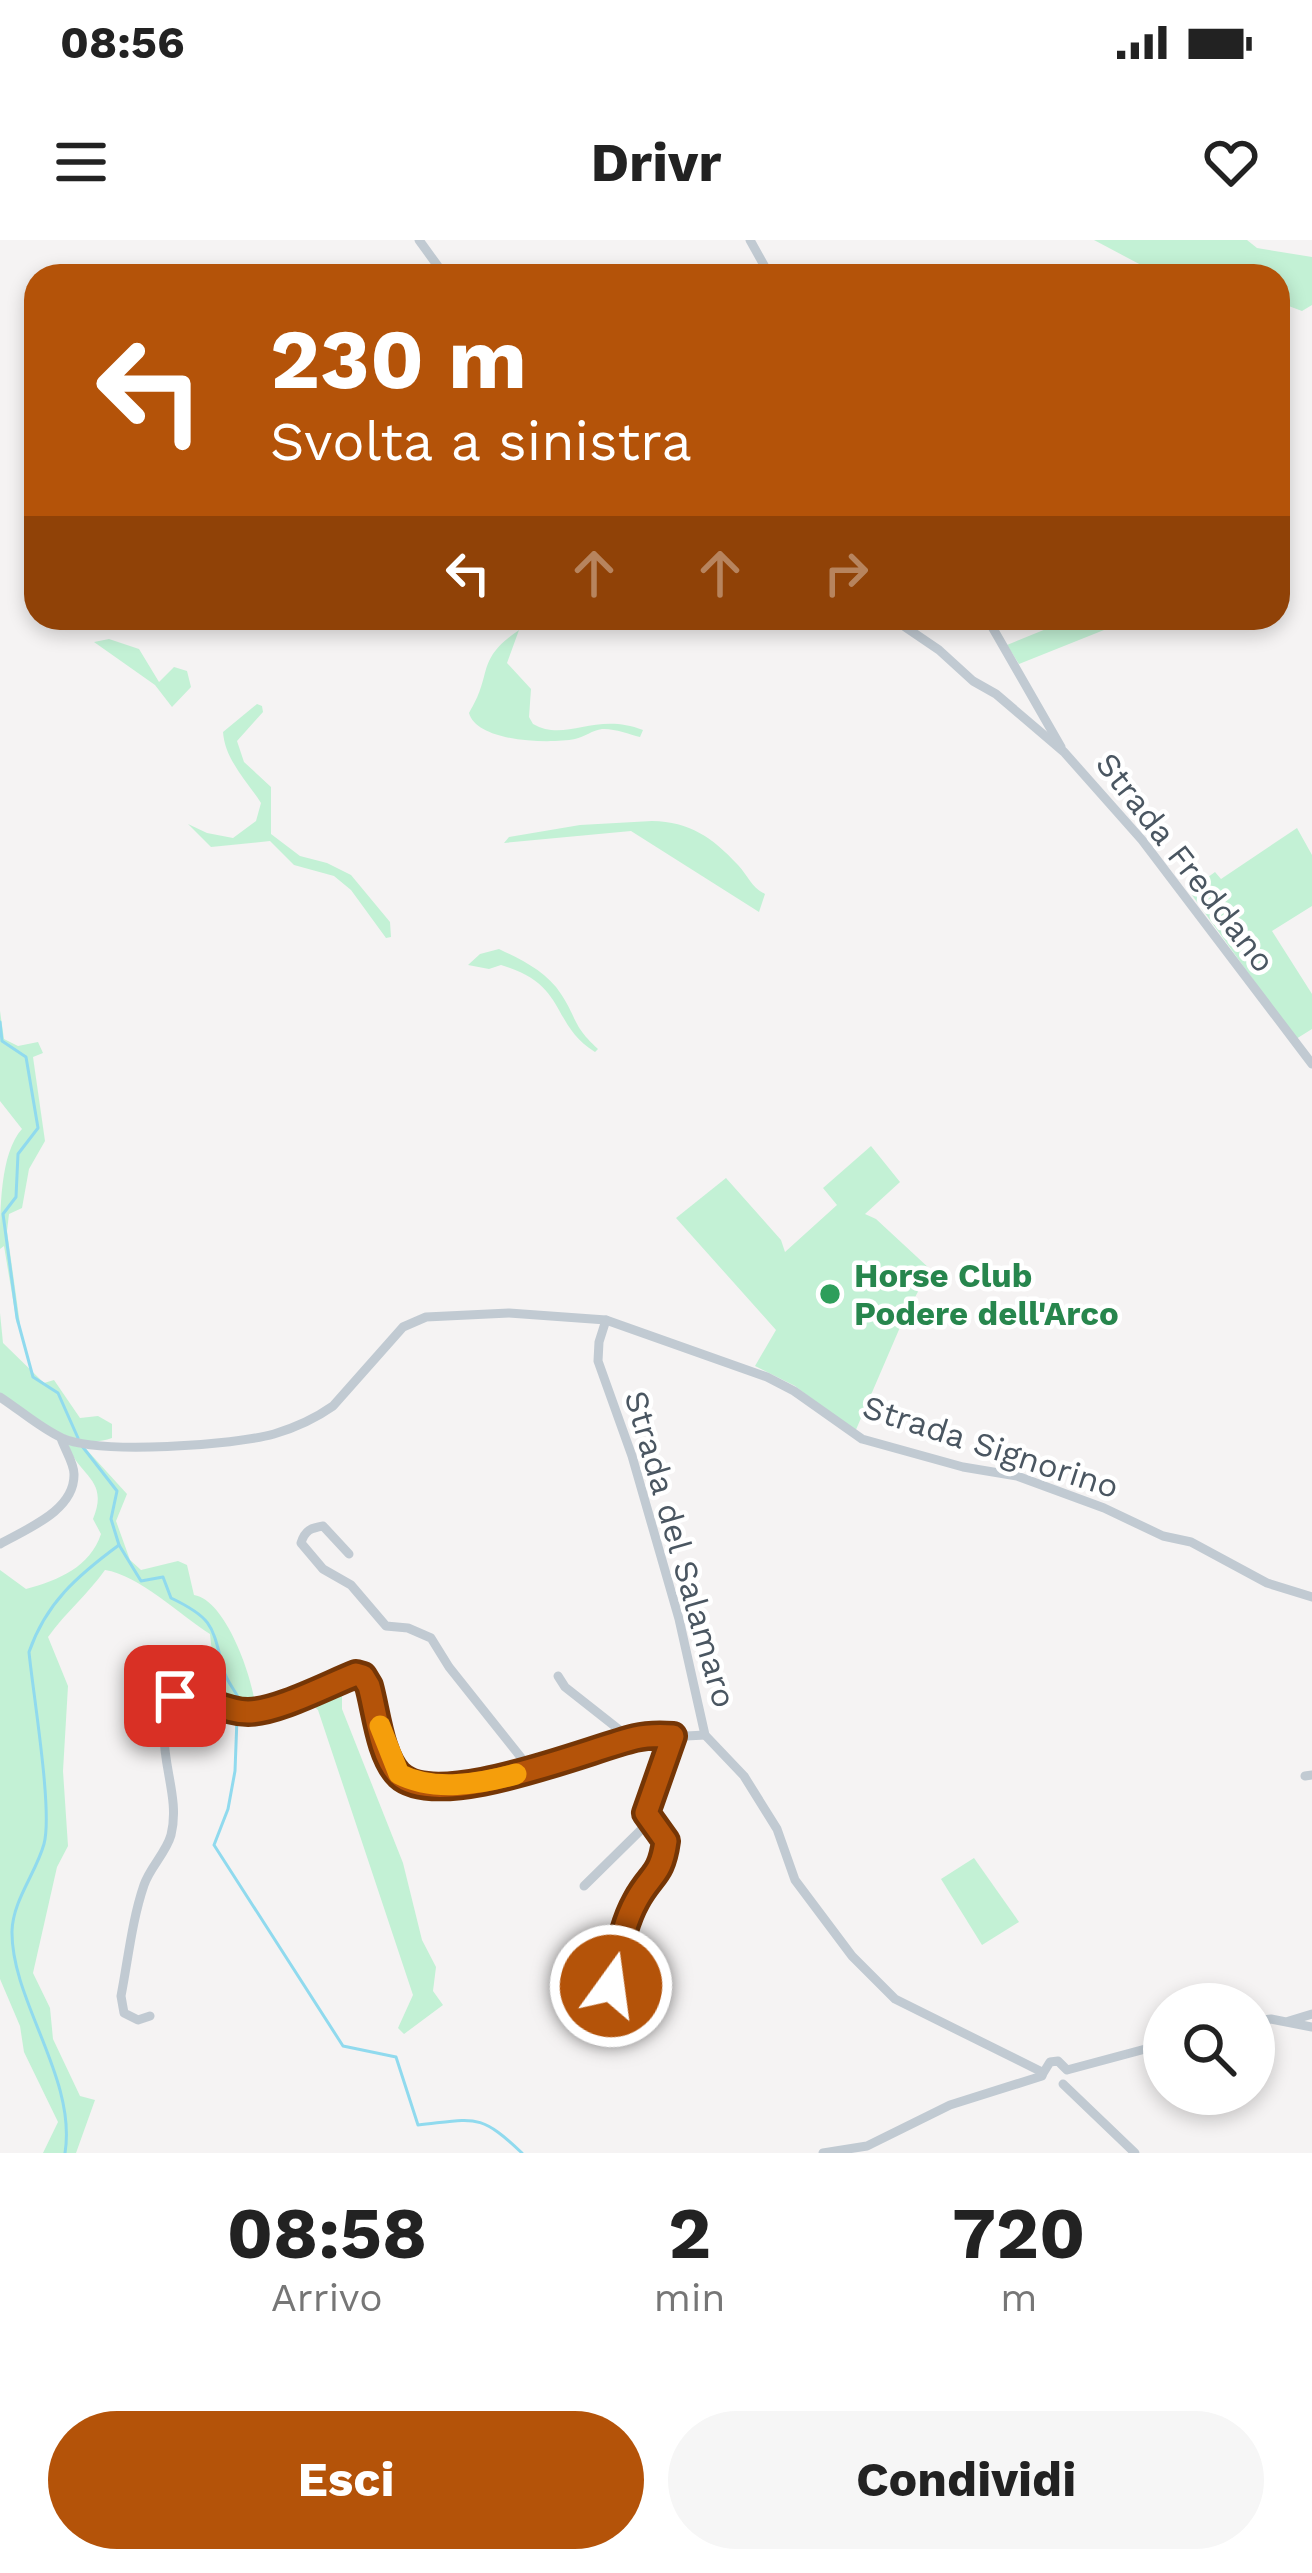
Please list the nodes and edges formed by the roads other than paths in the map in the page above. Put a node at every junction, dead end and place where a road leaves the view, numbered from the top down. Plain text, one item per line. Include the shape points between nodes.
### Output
1 (910, 630) edge
2 (994, 630) edge
3 (1064, 752) junction
4 (1312, 1064) edge
5 (606, 1320) junction
6 (0, 1397) edge
7 (61, 1438) junction
8 (0, 1544) edge
9 (349, 1554) dead end
10 (1312, 1597) edge
11 (558, 1676) dead end
12 (706, 1735) junction
13 (673, 1736) junction
14 (631, 1738) junction
15 (531, 1770) junction
16 (650, 1821) junction
17 (584, 1886) dead end
18 (568, 1977) dead end
19 (1312, 2014) edge
20 (150, 2016) dead end
21 (1275, 2021) edge
22 (1288, 2021) junction
23 (1312, 2026) edge
24 (1143, 2050) edge
25 (1067, 2070) junction
26 (1042, 2074) junction
27 (1064, 2084) junction
28 (823, 2153) edge
29 (1135, 2153) edge

1 - 3 street, Strada Freddano
2 - 3 street
3 - 4 street, Strada Freddano via 1142,840
5 - 7 street, Strada Signorino via 443,1313 413,1321 333,1406 273,1434 180,1445
5 - 10 street, Strada Signorino via 767,1377 862,1439 1017,1476
5 - 12 street, Strada del Salamaro via 598,1361 632,1456
6 - 7 street, Strada Signorino
7 - 8 street via 74,1472 69,1493 53,1513
9 - 15 street via 323,1526 304,1534 310,1557 351,1585 386,1626 431,1638
11 - 14 street
12 - 13 street
12 - 26 street, Strada del Salamaro via 744,1776 795,1880 852,1956 895,1999
13 - 14 street
13 - 16 street
14 - 15 street
15 - 20 street via 454,1785 415,1783 388,1754 369,1686 356,1674 251,1712 175,1696 163,1733 171,1834 146,1878 121,1996 124,2013
16 - 17 street
16 - 18 street via 666,1841 660,1873 628,1918 610,1992
19 - 22 street
21 - 22 street
22 - 23 street
24 - 25 street
25 - 26 street via 1054,2061
25 - 27 street
26 - 27 street, Strada del Salamaro via 1052,2087
26 - 28 street via 950,2105 867,2146
27 - 29 street

